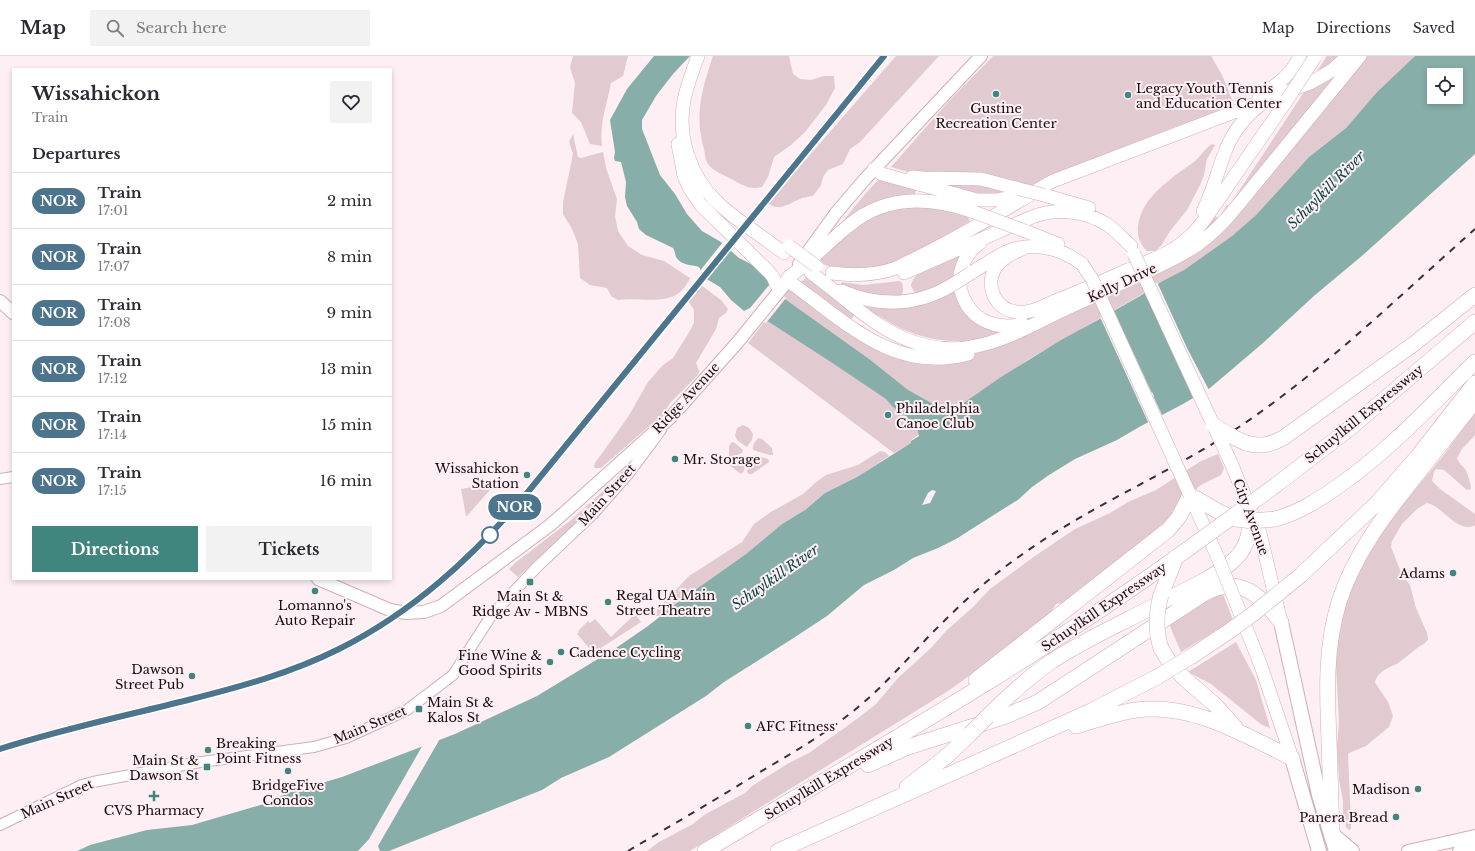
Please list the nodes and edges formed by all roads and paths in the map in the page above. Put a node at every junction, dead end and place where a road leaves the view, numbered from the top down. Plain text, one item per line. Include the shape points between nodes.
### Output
1 (698, 56) edge
2 (706, 56) edge
3 (981, 56) edge
4 (1300, 56) edge
5 (1318, 56) edge
6 (1348, 56) edge
7 (1360, 56) edge
8 (1291, 98) junction
9 (1268, 99) junction
10 (683, 108) junction
11 (1194, 126) junction
12 (874, 169) junction
13 (1039, 193) junction
14 (988, 237) junction
15 (1024, 248) junction
16 (786, 249) junction
17 (1132, 250) junction
18 (1186, 252) junction
19 (1162, 255) junction
20 (1082, 264) junction
21 (827, 277) junction
22 (961, 279) junction
23 (785, 283) junction
24 (1475, 295) edge
25 (0, 302) edge
26 (12, 312) edge
27 (1046, 318) junction
28 (1475, 322) edge
29 (997, 340) junction
30 (1475, 362) edge
31 (1475, 383) edge
32 (1475, 400) edge
33 (670, 419) junction
34 (1213, 425) junction
35 (12, 477) edge
36 (0, 479) edge
37 (1190, 495) junction
38 (1248, 504) junction
39 (1203, 508) junction
40 (1176, 557) junction
41 (320, 580) edge
42 (1281, 622) junction
43 (1238, 730) junction
44 (900, 736) junction
45 (1020, 743) junction
46 (1292, 758) junction
47 (792, 799) junction
48 (887, 802) junction
49 (0, 825) edge
50 (1312, 829) junction
51 (1332, 834) junction
52 (1475, 836) edge
53 (705, 851) edge
54 (778, 851) edge
55 (1308, 851) edge
56 (1319, 851) edge
57 (1336, 851) edge
58 (1352, 851) edge
59 (1408, 851) edge

1 - 10 main road via 686,90
2 - 16 main road via 690,110 693,145 701,168 711,184 725,198
3 - 12 main road, Ridge Avenue
4 - 11 main road via 1278,85
5 - 8 main road, bridge
6 - 9 main road via 1321,77
7 - 18 main road, Kelly Drive via 1230,214 1214,231
8 - 18 main road via 1212,223
8 - 19 main road via 1199,227 1186,240
9 - 11 main road
9 - 19 main road via 1250,114 1231,138 1210,198 1197,221
10 - 16 main road via 683,131 687,152 704,188 724,208
10 - 23 main road via 678,129 678,144 682,169 690,189 706,211 773,277
11 - 13 main road via 1072,173
12 - 13 main road, City Avenue, bridge via 915,178 985,180
12 - 13 main road via 882,174 977,200 1007,199
12 - 23 main road, Ridge Avenue via 836,213
13 - 17 main road, City Avenue via 1104,214 1118,223
13 - 21 main road via 886,272
14 - 17 main road via 1039,214 1064,211 1083,214 1106,224
14 - 21 main road via 906,273 888,278 861,280
14 - 22 main road via 969,253 963,264
15 - 19 main road via 1001,261 994,270 991,282 998,303 1017,312 1033,310 1074,294
15 - 20 main road via 1050,248 1068,254
15 - 22 main road via 1007,252
16 - 21 main road
17 - 34 main road, City Avenue, bridge
18 - 27 main road, Kelly Drive
20 - 23 main road, bridge via 1062,246 974,212 952,204 909,201 868,212 853,222
20 - 37 main road, bridge via 1092,279
21 - 22 main road via 842,291 857,297 886,302 924,298
21 - 29 main road, Kelly Drive via 841,297 881,326 919,344 961,349
22 - 27 main road via 963,296 970,309 988,322 1010,326
23 - 29 main road via 868,338 899,353 926,358 951,358 970,354
23 - 33 main road, Ridge Avenue
24 - 34 highway, bridge via 1415,343 1275,442 1264,446 1246,443
25 - 26 main road
27 - 29 main road, Kelly Drive
28 - 40 highway, Schuylkill Expressway, bridge via 1354,424 1276,485
30 - 39 highway, bridge via 1415,423 1363,468 1306,507 1275,519 1252,521 1236,519
31 - 45 highway, bridge via 1418,456 1377,503 1302,575 1259,610 1157,677
32 - 51 highway via 1374,532 1357,559 1339,602 1330,650 1327,691
33 - 41 main road, Ridge Avenue, bridge via 549,526 448,600 430,610 406,613 390,610
33 - 49 street, Main Street via 629,473 593,514 536,568 491,616 452,675 407,710 346,738 314,747 194,763 87,783
34 - 38 main road, City Avenue, bridge
35 - 36 street
37 - 39 highway
37 - 44 highway via 1179,517 1162,535 981,677
38 - 42 main road, City Avenue via 1260,533
38 - 48 highway, bridge via 1250,522 1246,541 1240,554 1230,564 1053,660 1020,686 947,756
39 - 46 main road, bridge via 1218,558 1261,666
40 - 43 highway, bridge via 1161,595 1156,622 1161,648 1176,670
40 - 44 highway, Schuylkill Expressway via 1044,648
42 - 47 highway via 1254,593 1238,587 1217,587 1054,693 1022,710 908,747
42 - 51 highway, City Avenue via 1319,795
43 - 45 highway via 1186,712 1148,710 1119,714
43 - 46 highway
44 - 47 highway, Schuylkill Expressway
45 - 48 highway
46 - 50 highway
47 - 53 highway, Schuylkill Expressway
48 - 54 highway
50 - 55 highway
50 - 56 highway
51 - 57 highway, City Avenue
51 - 58 highway
52 - 59 main road

